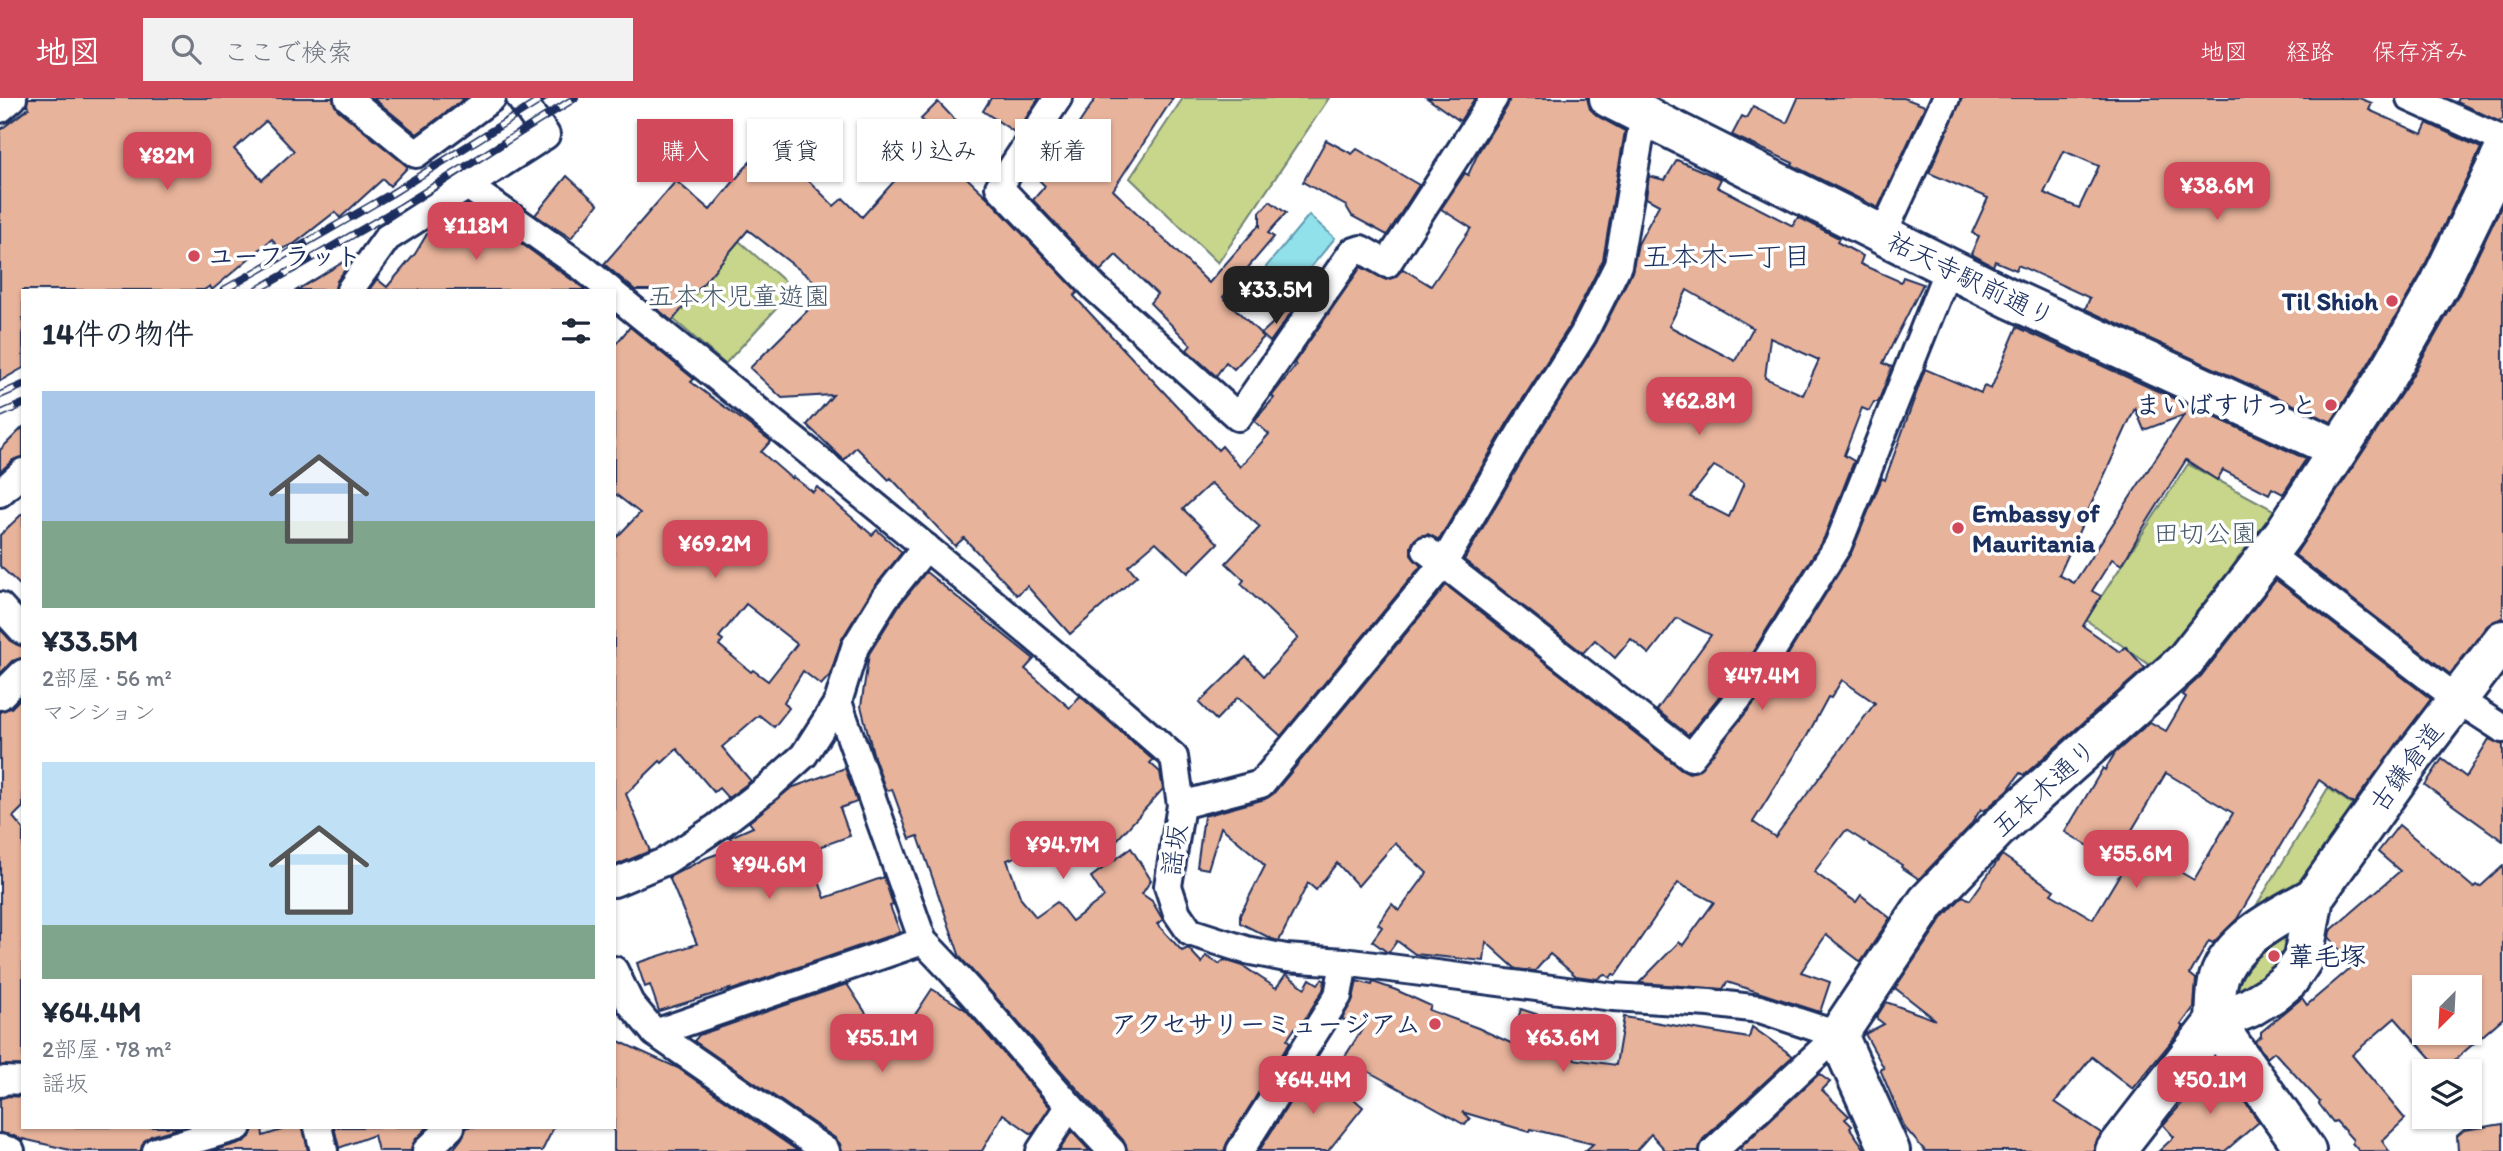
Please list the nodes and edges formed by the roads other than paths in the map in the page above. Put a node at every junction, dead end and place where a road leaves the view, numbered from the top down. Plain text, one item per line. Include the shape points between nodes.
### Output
1 (13, 98) edge
2 (348, 98) edge
3 (492, 98) edge
4 (520, 98) edge
5 (1058, 98) edge
6 (1494, 98) edge
7 (1945, 98) edge
8 (2410, 98) edge
9 (1625, 104) edge
10 (0, 108) edge
11 (2503, 140) edge
12 (2503, 153) edge
13 (469, 187) junction
14 (1882, 236) junction
15 (1948, 269) junction
16 (351, 289) edge
17 (608, 289) edge
18 (616, 295) edge
19 (2338, 449) junction
20 (21, 474) edge
21 (0, 493) edge
22 (926, 547) junction
23 (2268, 554) junction
24 (1434, 557) junction
25 (0, 606) edge
26 (21, 629) edge
27 (2503, 640) edge
28 (21, 675) edge
29 (0, 696) edge
30 (2457, 699) junction
31 (838, 702) junction
32 (2503, 729) edge
33 (1181, 805) junction
34 (616, 882) edge
35 (2314, 897) junction
36 (923, 941) junction
37 (1344, 962) junction
38 (616, 974) edge
39 (2215, 1023) junction
40 (655, 1033) junction
41 (1838, 1035) junction
42 (21, 1081) edge
43 (0, 1083) edge
44 (1069, 1107) junction
45 (231, 1129) edge
46 (318, 1129) edge
47 (449, 1129) edge
48 (0, 1148) edge
49 (11, 1151) edge
50 (156, 1151) edge
51 (324, 1151) edge
52 (426, 1151) edge
53 (826, 1151) edge
54 (1040, 1151) edge
55 (1112, 1151) edge
56 (1240, 1151) edge
57 (1714, 1151) edge
58 (1890, 1151) edge
59 (2115, 1151) edge
60 (2306, 1151) edge

1 - 10 street
2 - 3 street via 416,154
4 - 13 street via 546,135
5 - 6 street via 999,187 1095,288 1238,417 1352,252 1361,249 1387,264
7 - 14 street
8 - 11 street
9 - 14 street, 祐天寺駅前通り
9 - 24 street via 1641,132 1618,265 1583,334
12 - 19 street, 五本木通り via 2439,285
13 - 16 street via 387,238
13 - 17 street, 謡坂
14 - 15 street, 祐天寺駅前通り
15 - 19 street, 祐天寺駅前通り
15 - 24 street via 1838,545 1757,675 1691,757
18 - 22 street, 謡坂
19 - 23 street, 五本木通り
20 - 21 street
22 - 31 street via 885,598 855,647
22 - 33 street, 謡坂 via 1174,757
23 - 30 street
23 - 41 street, 五本木通り via 2184,662 1997,829 1927,902
24 - 33 street via 1261,784
25 - 26 street
27 - 30 street, 古鎌倉道
28 - 29 street
30 - 32 street
30 - 35 street, 古鎌倉道
31 - 34 street via 804,755 770,786 666,861
31 - 36 street
33 - 37 street, 謡坂 via 1168,886 1177,913 1190,932 1286,958
35 - 39 street, 古鎌倉道 via 2270,921 2235,951 2219,978
35 - 39 street, 古鎌倉道 via 2303,959 2289,979 2249,1008
36 - 40 street
36 - 44 street
37 - 41 street, 謡坂 via 1613,997 1760,1009
37 - 56 street via 1338,996
38 - 40 street via 630,1003
39 - 59 street, 古鎌倉道
39 - 60 street
40 - 53 street
41 - 57 street
41 - 58 street
42 - 43 street
44 - 54 street
44 - 55 street
45 - 50 street
46 - 51 street
47 - 52 street
48 - 49 street

